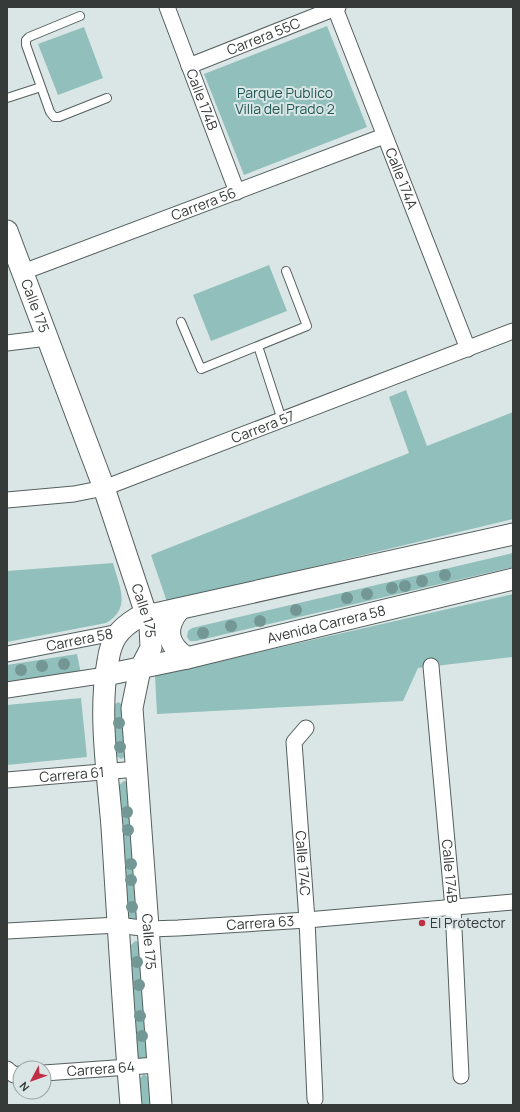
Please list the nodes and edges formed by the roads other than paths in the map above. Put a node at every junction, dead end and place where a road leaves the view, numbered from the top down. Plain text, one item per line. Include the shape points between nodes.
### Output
1 (167, 7) edge
2 (336, 8) edge
3 (80, 16) dead end
4 (189, 66) junction
5 (40, 87) junction
6 (7, 98) edge
7 (106, 98) dead end
8 (384, 136) junction
9 (237, 192) junction
10 (7, 231) edge
11 (286, 271) dead end
12 (23, 272) junction
13 (181, 322) dead end
14 (513, 331) edge
15 (47, 338) junction
16 (7, 343) edge
17 (258, 346) junction
18 (468, 349) junction
19 (282, 420) junction
20 (104, 488) junction
21 (7, 500) edge
22 (513, 534) edge
23 (513, 579) edge
24 (179, 610) junction
25 (147, 616) junction
26 (119, 632) junction
27 (7, 654) edge
28 (187, 658) junction
29 (431, 666) dead end
30 (140, 669) junction
31 (106, 674) junction
32 (7, 690) edge
33 (306, 728) dead end
34 (137, 768) junction
35 (108, 771) junction
36 (7, 780) edge
37 (513, 902) edge
38 (453, 908) junction
39 (307, 920) junction
40 (118, 925) junction
41 (149, 929) junction
42 (7, 931) edge
43 (158, 1065) junction
44 (128, 1068) junction
45 (52, 1073) edge
46 (461, 1076) dead end
47 (315, 1099) dead end
48 (131, 1105) edge
49 (161, 1105) edge

1 - 4 street, Calle 174B
2 - 4 street, Carrera 55C
2 - 8 street, Calle 174A
3 - 5 lane via 26,40
4 - 9 street, Calle 174B
5 - 6 lane
5 - 7 lane via 50,112 59,117
8 - 9 street, Carrera 56
8 - 18 street, Calle 174A
9 - 12 street, Carrera 56
10 - 12 street, Calle 175
11 - 17 lane via 307,326
12 - 15 street, Calle 175
13 - 17 lane via 201,368
14 - 18 street, Carrera 57
15 - 16 street
15 - 20 street, Calle 175
17 - 19 lane
18 - 19 street, Carrera 57
19 - 20 street, Carrera 57
20 - 21 street, Carrera 57 via 74,494
20 - 25 street, Calle 175
22 - 24 street
23 - 28 street, Avenida Carrera 58
24 - 25 street
24 - 28 street via 170,626 170,636 179,653
25 - 26 street, Carrera 58 via 126,624
25 - 30 street, Calle 175 via 151,648
26 - 27 street, Carrera 58
26 - 31 street, Calle 175 via 108,656
28 - 30 street, Avenida Carrera 58
29 - 38 street, Calle 174B
30 - 31 street
30 - 34 street, Calle 175 via 132,708
31 - 32 street
31 - 35 street, Calle 175 via 104,725
33 - 39 street, Calle 174C via 294,742
34 - 35 street, Carrera 61
34 - 41 street, Calle 175
35 - 36 street, Carrera 61
35 - 40 street, Calle 175
37 - 38 street, Carrera 63
38 - 39 street, Carrera 63
38 - 46 street, Calle 174B
39 - 41 street, Carrera 63
39 - 47 street, Calle 174C
40 - 41 street, Carrera 63
40 - 42 street, Carrera 63
40 - 44 street, Calle 175
41 - 43 street, Calle 175
43 - 44 street, Carrera 64
43 - 49 street, Calle 175
44 - 45 street, Carrera 64
44 - 48 street, Calle 175

